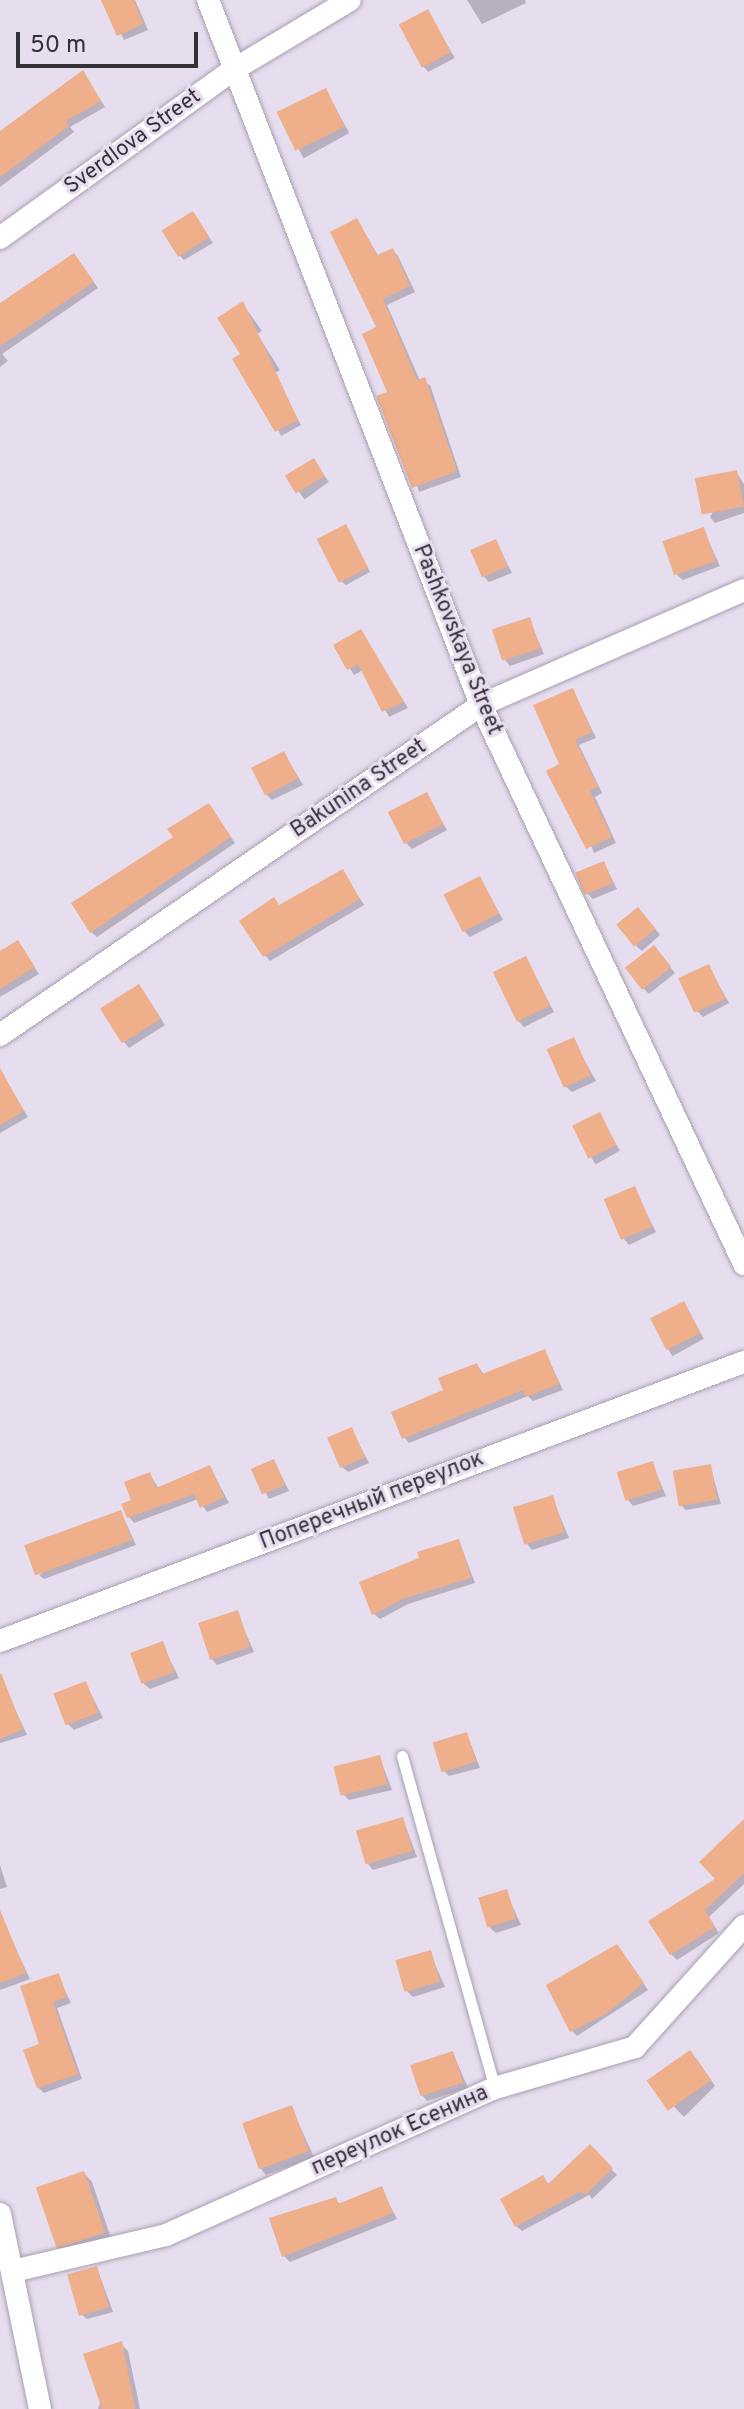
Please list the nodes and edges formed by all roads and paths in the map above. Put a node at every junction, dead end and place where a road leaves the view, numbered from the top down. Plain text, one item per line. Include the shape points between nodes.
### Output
1 (208, 0) edge
2 (350, 0) edge
3 (233, 70) junction
4 (0, 238) edge
5 (744, 590) edge
6 (481, 705) junction
7 (0, 1035) edge
8 (744, 1264) edge
9 (744, 1362) edge
10 (0, 1641) edge
11 (402, 1756) dead end
12 (744, 1926) edge
13 (495, 2088) junction
14 (0, 2214) edge
15 (13, 2271) junction
16 (40, 2409) edge

1 - 3 street, Pashkovskaya Street
2 - 3 street, Sverdlova Street
3 - 4 street, Sverdlova Street
3 - 6 street, Pashkovskaya Street
5 - 6 street, Bakunina Street
6 - 7 street, Bakunina Street
6 - 8 street, Pashkovskaya Street
9 - 10 street, Поперечный переулок
11 - 13 lane
12 - 13 street, переулок Есенина via 635,2047
13 - 15 street, переулок Есенина via 166,2235
14 - 15 street
15 - 16 street

